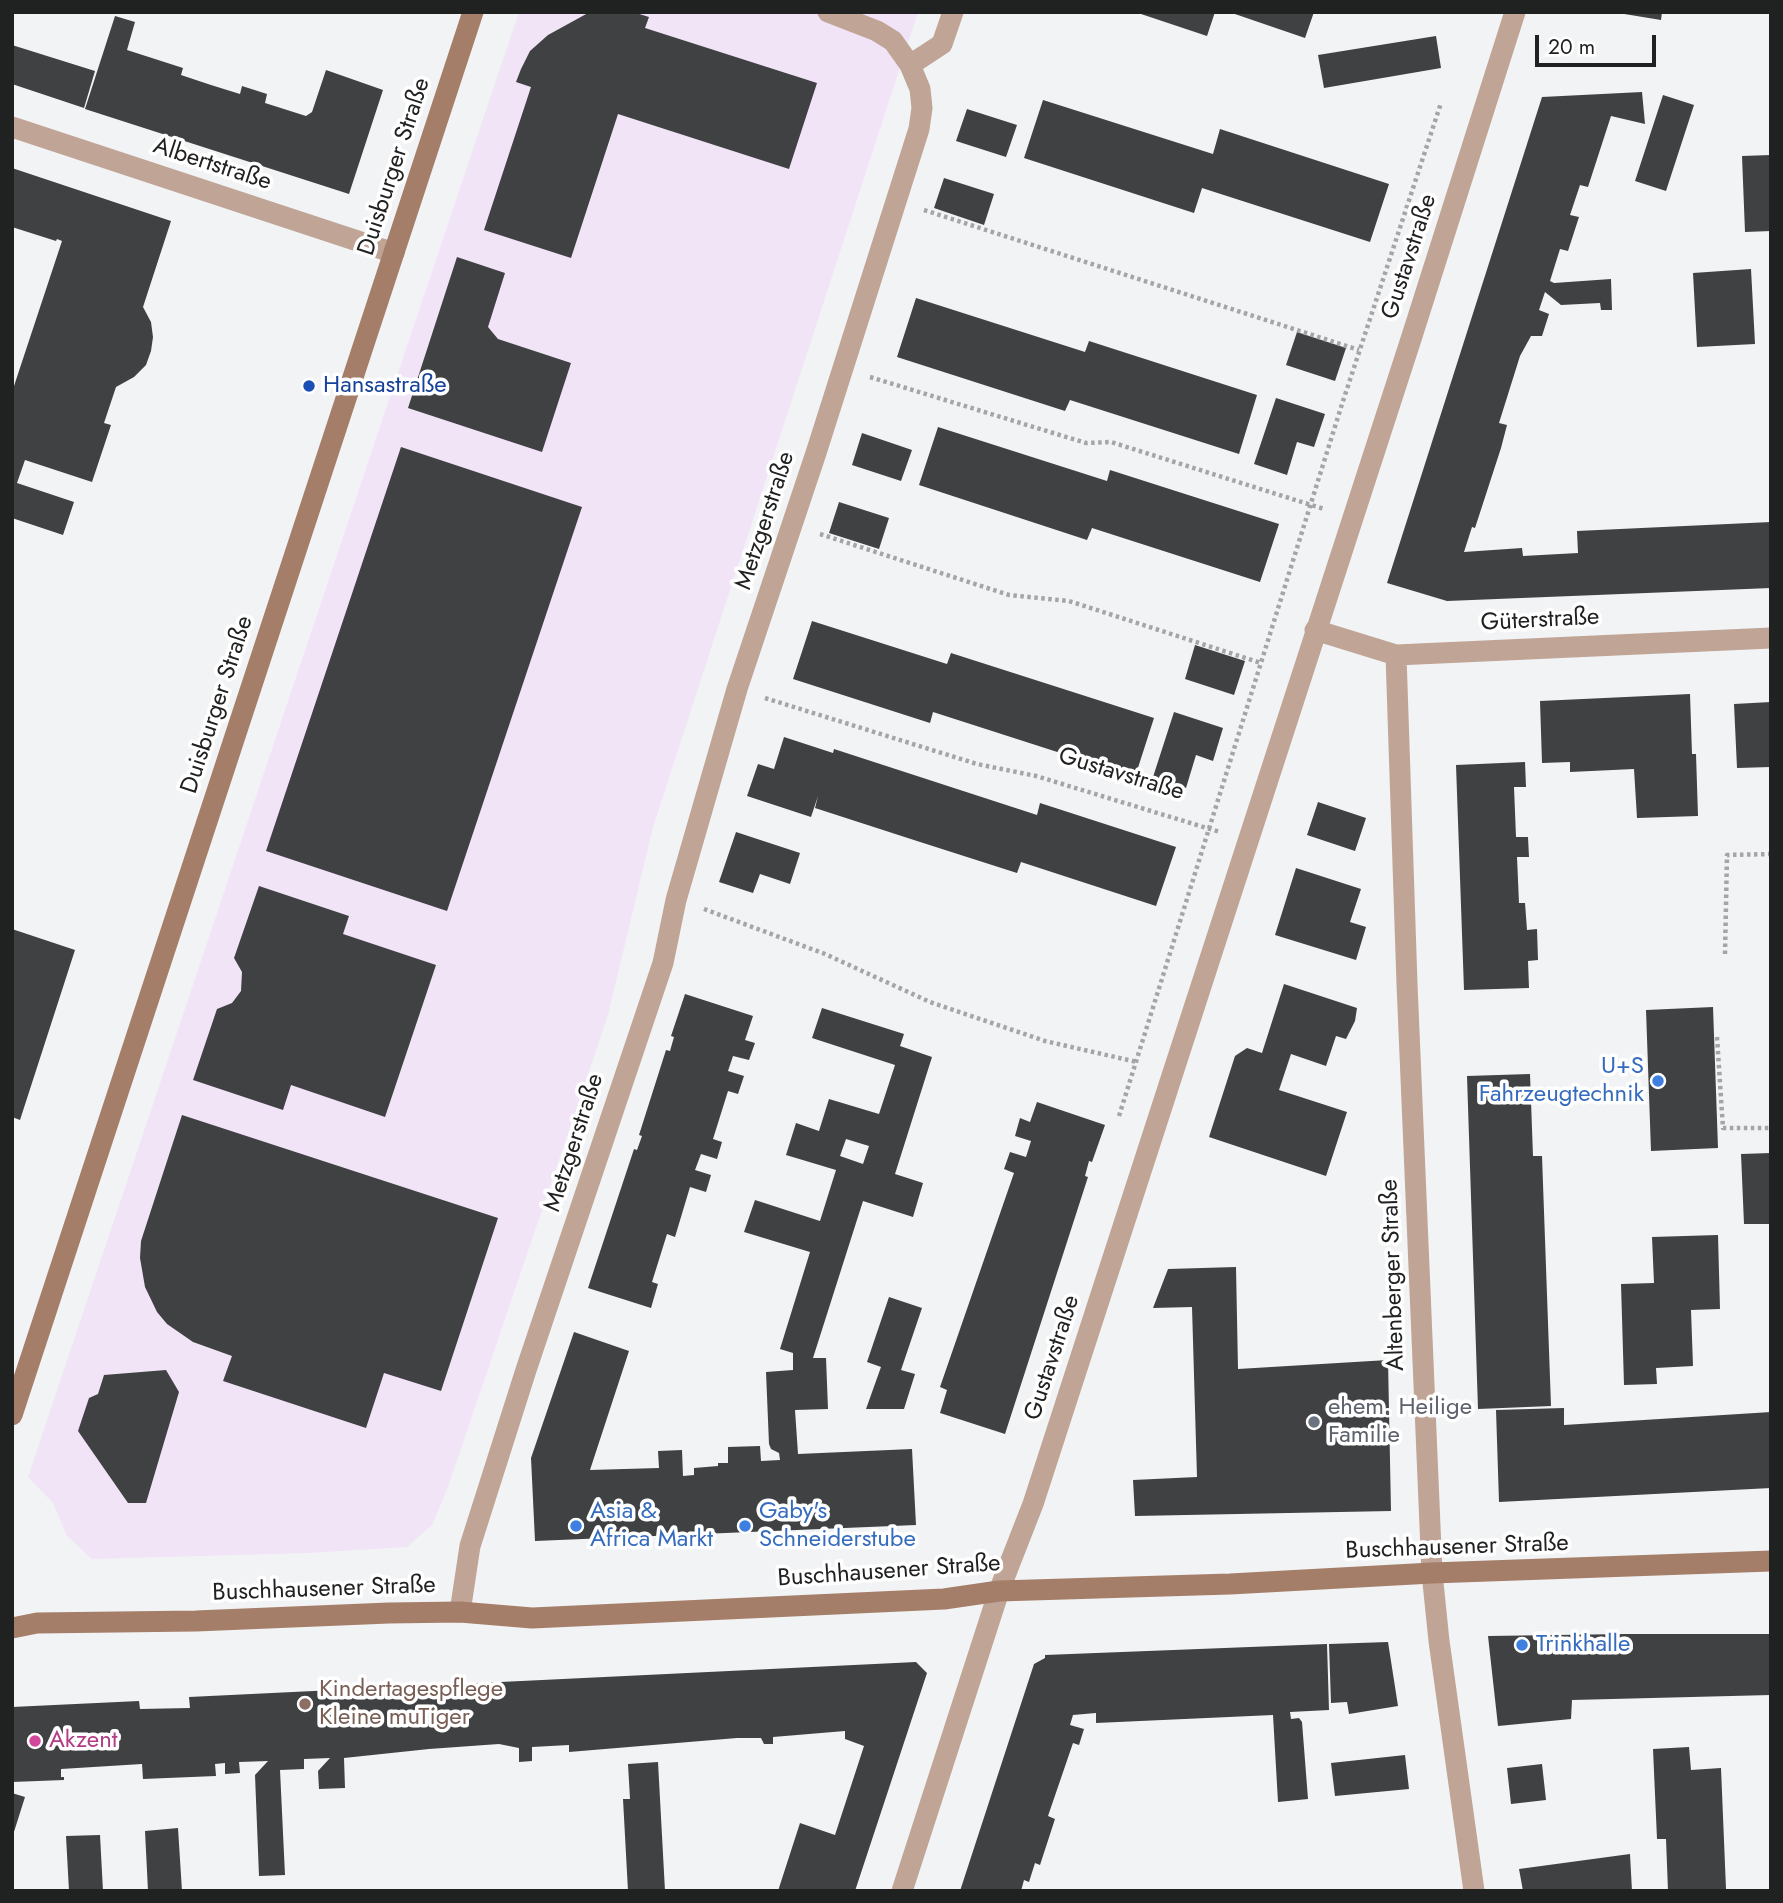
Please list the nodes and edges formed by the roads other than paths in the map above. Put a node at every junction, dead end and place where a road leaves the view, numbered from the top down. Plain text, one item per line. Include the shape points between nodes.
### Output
1 (473, 12) edge
2 (828, 12) edge
3 (953, 12) edge
4 (1515, 12) edge
5 (910, 65) junction
6 (12, 127) edge
7 (394, 253) junction
8 (1315, 630) junction
9 (1771, 638) edge
10 (1396, 654) junction
11 (12, 1415) edge
12 (1771, 1562) edge
13 (1432, 1573) junction
14 (999, 1591) junction
15 (460, 1612) junction
16 (12, 1628) edge
17 (902, 1891) edge
18 (1474, 1891) edge

1 - 7 main road, Duisburger Straße
2 - 5 street, Metzgerstraße via 893,41
3 - 5 street via 942,44
4 - 8 street, Gustavstraße
5 - 15 street, Metzgerstraße via 920,89 919,129 737,689 676,900 663,963 470,1546
6 - 7 street, Albertstraße
7 - 11 main road, Duisburger Straße
8 - 10 street, Güterstraße
8 - 14 street, Gustavstraße via 1033,1504
9 - 10 street, Güterstraße
10 - 13 street, Altenberger Straße
12 - 13 main road, Buschhausener Straße
13 - 14 main road, Buschhausener Straße
13 - 18 street, Altenberger Straße
14 - 15 main road, Buschhausener Straße via 944,1599 546,1617
14 - 17 street, Gustavstraße
15 - 16 main road, Buschhausener Straße via 37,1623

